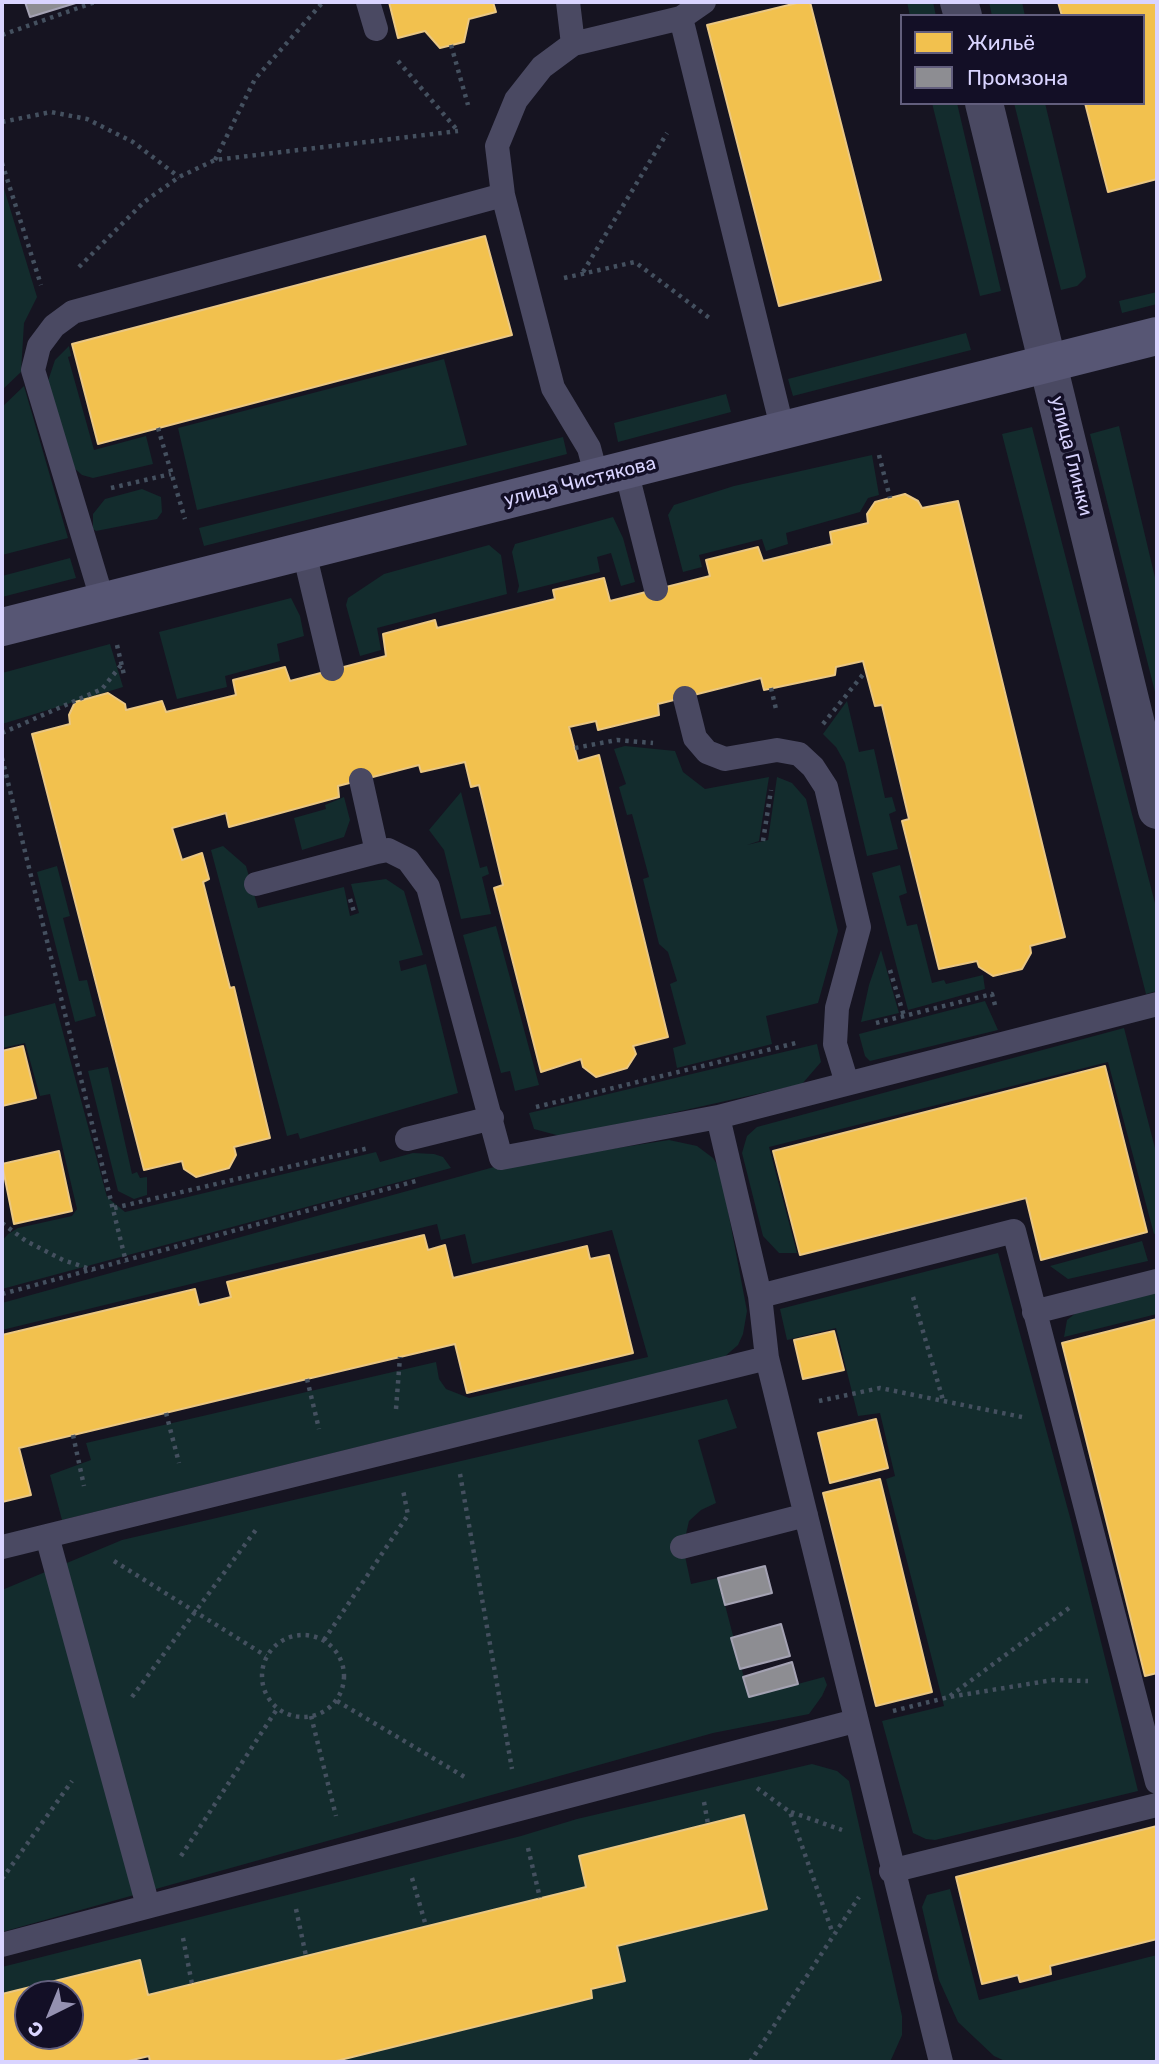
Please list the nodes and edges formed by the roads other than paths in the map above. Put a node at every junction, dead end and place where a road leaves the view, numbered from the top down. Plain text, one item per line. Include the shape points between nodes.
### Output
1 (368, 2) edge
2 (568, 2) edge
3 (704, 2) edge
4 (681, 18) junction
5 (376, 29) road end
6 (573, 44) junction
7 (984, 105) edge
8 (503, 195) junction
9 (1157, 336) edge
10 (1048, 364) junction
11 (783, 431) junction
12 (612, 474) junction
13 (304, 552) junction
14 (656, 589) dead end
15 (109, 618) junction
16 (2, 628) edge
17 (332, 669) dead end
18 (685, 698) dead end
19 (361, 780) dead end
20 (1157, 810) edge
21 (377, 852) junction
22 (256, 884) dead end
23 (1157, 1004) edge
24 (847, 1083) junction
25 (718, 1117) junction
26 (492, 1118) junction
27 (407, 1139) road end
28 (1157, 1281) edge
29 (760, 1296) junction
30 (1034, 1312) junction
31 (767, 1359) junction
32 (806, 1515) junction
33 (47, 1536) junction
34 (2, 1547) edge
35 (682, 1547) dead end
36 (1150, 1719) edge
37 (855, 1721) junction
38 (1157, 1782) edge
39 (1157, 1805) edge
40 (891, 1871) junction
41 (148, 1906) junction
42 (2, 1945) edge
43 (941, 2062) edge

1 - 5 lane
2 - 6 lane
3 - 4 lane
4 - 6 lane
4 - 11 lane
6 - 8 lane via 542,67 516,100 497,146
7 - 10 street, улица Глинки
8 - 12 lane via 554,388 589,448
8 - 15 lane via 73,312 54,326 39,346 33,370
9 - 10 street, улица Чистякова
10 - 11 street, улица Чистякова
10 - 20 street, улица Глинки
11 - 12 street, улица Чистякова
12 - 13 street, улица Чистякова
12 - 14 lane
13 - 15 street, улица Чистякова
13 - 17 lane
15 - 16 street, улица Чистякова
18 - 24 lane via 695,738 707,752 725,759 777,750 799,754 826,787 859,927 837,1007 835,1044
19 - 21 lane
21 - 22 lane
21 - 26 lane via 399,853 423,877
23 - 24 lane
24 - 25 lane
25 - 26 lane via 501,1158
25 - 29 lane
26 - 27 lane
28 - 30 lane
29 - 30 lane via 1014,1231
29 - 31 lane
30 - 36 lane via 1132,1682
31 - 32 lane
31 - 33 lane
32 - 35 lane
32 - 37 lane
33 - 34 lane
33 - 41 lane
36 - 38 lane
37 - 40 lane
37 - 41 lane
39 - 40 lane
40 - 43 lane
41 - 42 lane

